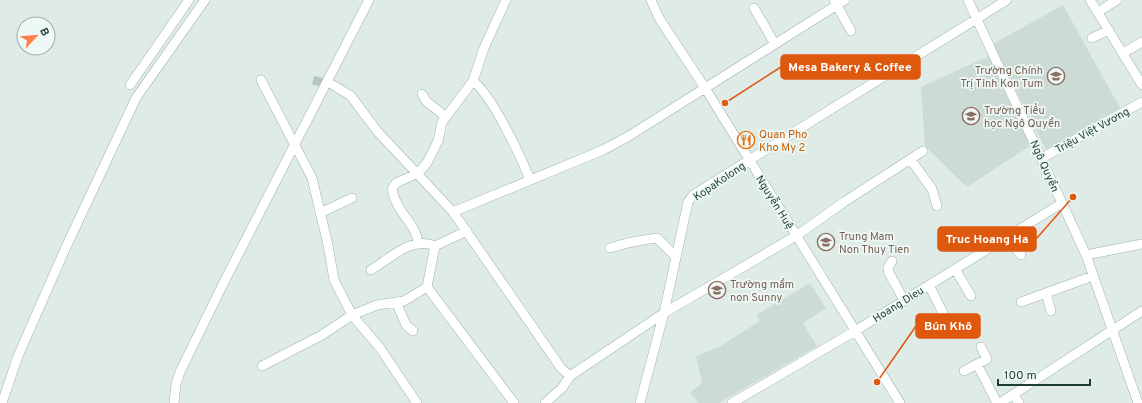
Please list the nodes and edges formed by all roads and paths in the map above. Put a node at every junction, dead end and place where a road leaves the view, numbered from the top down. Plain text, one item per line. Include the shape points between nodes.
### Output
1 (189, 0) edge
2 (205, 0) edge
3 (369, 0) edge
4 (506, 0) edge
5 (652, 0) edge
6 (846, 0) edge
7 (968, 0) edge
8 (1007, 0) edge
9 (1090, 0) edge
10 (1117, 0) edge
11 (835, 3) edge
12 (754, 8) dead end
13 (1098, 12) junction
14 (976, 18) junction
15 (1109, 30) junction
16 (851, 31) dead end
17 (1092, 38) dead end
18 (1142, 42) edge
19 (775, 44) junction
20 (1123, 53) junction
21 (262, 80) dead end
22 (473, 81) junction
23 (130, 85) dead end
24 (1142, 85) edge
25 (333, 86) tunnel mouth
26 (705, 88) junction
27 (422, 94) dead end
28 (1142, 102) edge
29 (446, 117) junction
30 (295, 144) junction
31 (923, 151) dead end
32 (1042, 158) junction
33 (911, 160) junction
34 (749, 161) junction
35 (418, 173) junction
36 (530, 180) junction
37 (352, 198) dead end
38 (1062, 203) junction
39 (937, 206) dead end
40 (454, 212) junction
41 (320, 213) junction
42 (467, 231) junction
43 (796, 236) junction
44 (1006, 237) junction
45 (418, 243) junction
46 (1142, 244) edge
47 (435, 246) junction
48 (610, 248) dead end
49 (1020, 255) dead end
50 (1086, 255) junction
51 (676, 257) junction
52 (892, 261) dead end
53 (955, 269) junction
54 (371, 270) dead end
55 (1093, 276) junction
56 (929, 285) junction
57 (427, 287) junction
58 (1046, 293) junction
59 (971, 296) dead end
60 (904, 300) junction
61 (396, 302) junction
62 (1021, 302) dead end
63 (1051, 311) dead end
64 (1142, 311) edge
65 (664, 313) junction
66 (943, 313) dead end
67 (352, 315) junction
68 (1113, 330) junction
69 (413, 331) dead end
70 (855, 331) junction
71 (982, 347) dead end
72 (978, 364) junction
73 (262, 366) dead end
74 (964, 371) dead end
75 (570, 376) junction
76 (1138, 389) edge
77 (1013, 394) junction
78 (2, 403) edge
79 (174, 403) edge
80 (417, 403) edge
81 (514, 403) edge
82 (546, 403) edge
83 (640, 403) edge
84 (732, 403) edge
85 (900, 403) edge
86 (999, 403) edge
87 (1019, 403) edge
88 (1138, 403) edge

1 - 23 street
2 - 78 street via 136,98 50,283 18,356
3 - 30 street
4 - 22 street via 484,48
5 - 26 street, Nguyễn Huệ via 659,18
6 - 11 street
7 - 14 street, Ngô Quyền
8 - 14 street, KopaKolong
9 - 13 street
10 - 13 street
11 - 16 street
11 - 19 street
12 - 19 street
13 - 15 street
14 - 32 street, Ngô Quyền
14 - 34 street, KopaKolong
15 - 17 street
15 - 20 street
18 - 20 street
19 - 26 street
20 - 24 street
21 - 30 street
22 - 29 street
22 - 36 street via 480,87 506,131
25 - 35 street via 351,96 377,130
26 - 34 street, Nguyễn Huệ
26 - 36 street via 603,150
27 - 29 street via 426,101
28 - 32 street, Triệu Việt Vương
29 - 35 street via 442,122 438,141 427,163
30 - 41 street via 312,178
30 - 79 street via 180,372
31 - 33 street
32 - 38 street, Ngô Quyền
33 - 39 street via 932,189
33 - 43 street
34 - 43 street, Nguyễn Huệ
34 - 51 street, KopaKolong via 693,195 688,202
35 - 40 street
35 - 45 street via 396,183 392,189 396,203 418,237
36 - 40 street
37 - 41 street
38 - 44 street, Hoang Dieu
38 - 50 street, Ngô Quyền
40 - 42 street
41 - 67 street via 334,280
42 - 47 street
42 - 75 street via 560,368
43 - 65 street
43 - 70 street, Nguyễn Huệ
44 - 49 street
44 - 53 street, Hoang Dieu
45 - 47 street
45 - 54 street via 405,248
46 - 50 street
47 - 57 street
48 - 51 street via 657,238
50 - 55 street, Ngô Quyền
51 - 65 street, KopaKolong
52 - 60 street via 888,268 889,273
53 - 56 street, Hoang Dieu
53 - 59 street
55 - 58 street
55 - 68 street, Ngô Quyền
56 - 60 street, Hoang Dieu
56 - 66 street
57 - 61 street via 404,301
57 - 81 street
58 - 62 street
58 - 63 street
60 - 70 street, Hoang Dieu
61 - 67 street via 377,305
61 - 69 street via 406,325
64 - 68 street
65 - 75 street
65 - 83 street, KopaKolong
67 - 73 street
67 - 80 street via 380,348
68 - 76 street, Ngô Quyền
68 - 77 street
70 - 84 street, Hoang Dieu
70 - 85 street, Nguyễn Huệ
71 - 72 street via 987,359
72 - 74 street
72 - 86 street
75 - 82 street
76 - 88 street, Ngô Quyền
77 - 86 street
77 - 87 street

